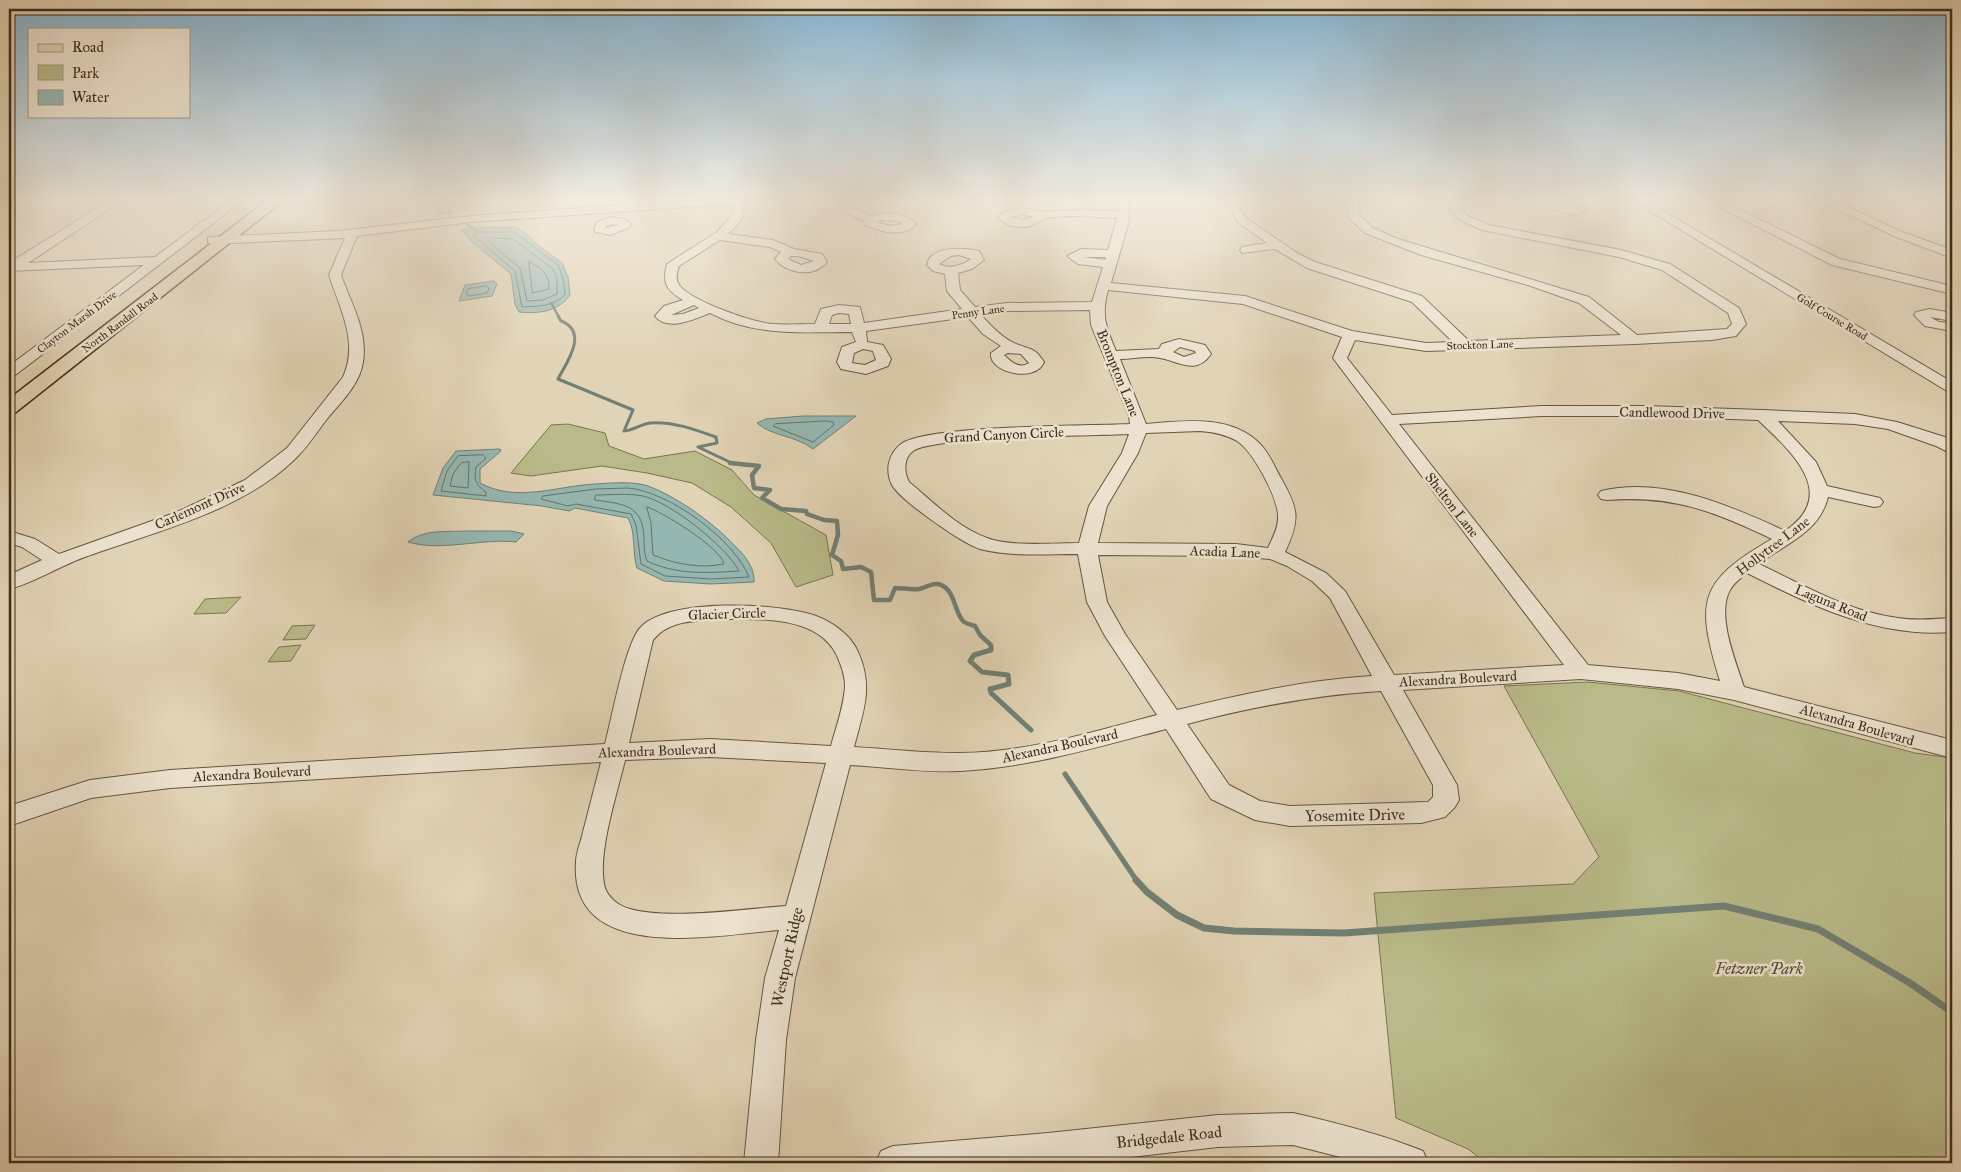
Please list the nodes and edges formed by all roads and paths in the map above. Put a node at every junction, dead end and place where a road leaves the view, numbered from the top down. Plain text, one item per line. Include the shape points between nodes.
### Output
1 (33, 254) edge
2 (168, 254) edge
3 (200, 254) edge
4 (202, 254) edge
5 (344, 254) edge
6 (689, 254) edge
7 (1111, 254) edge
8 (1292, 254) edge
9 (1433, 254) edge
10 (1619, 254) edge
11 (1727, 254) edge
12 (1819, 254) edge
13 (158, 261) junction
14 (10, 268) edge
15 (951, 270) dead end
16 (1103, 286) junction
17 (1952, 290) edge
18 (1921, 295) junction
19 (694, 301) junction
20 (1097, 306) junction
21 (710, 309) junction
22 (973, 312) junction
23 (1930, 313) junction
24 (1952, 317) edge
25 (859, 328) junction
26 (1952, 328) edge
27 (820, 329) junction
28 (1350, 335) junction
29 (1635, 340) junction
30 (862, 345) dead end
31 (1466, 346) junction
32 (1013, 348) dead end
33 (1165, 353) dead end
34 (1113, 355) junction
35 (9, 373) edge
36 (1952, 388) edge
37 (9, 393) edge
38 (9, 408) edge
39 (1762, 415) junction
40 (1386, 420) junction
41 (1139, 429) junction
42 (1952, 449) edge
43 (1820, 490) junction
44 (1607, 496) dead end
45 (1874, 502) dead end
46 (9, 538) edge
47 (1785, 538) junction
48 (1088, 549) junction
49 (1274, 554) junction
50 (56, 562) junction
51 (1744, 564) junction
52 (9, 584) edge
53 (1952, 625) edge
54 (1581, 672) junction
55 (1388, 683) junction
56 (1734, 692) junction
57 (1171, 721) junction
58 (1952, 749) edge
59 (614, 752) junction
60 (841, 755) junction
61 (9, 816) edge
62 (795, 917) junction
63 (761, 1163) edge
64 (893, 1163) edge
65 (1411, 1163) edge

1 - 14 street
2 - 13 street, Clayton Marsh Drive
3 - 37 main road, North Randall Road
4 - 38 main road, North Randall Road
5 - 50 street, Carlemont Drive via 335,275 355,322 356,362 344,389 292,452 261,478 222,499
6 - 19 street, Penny Lane via 673,264 670,277 673,286
7 - 16 street, Brompton Lane
8 - 31 street via 1311,265 1417,300
9 - 29 street via 1585,301
10 - 29 street, Stockton Lane via 1666,267 1734,311 1739,324 1731,333 1712,336
11 - 36 street, Golf Course Road
12 - 18 street
13 - 14 street
13 - 35 street, Clayton Marsh Drive
15 - 22 street via 954,291
16 - 20 street, Brompton Lane
16 - 28 street, Stockton Lane via 1245,300
17 - 18 street
18 - 23 street
19 - 21 street, Penny Lane
19 - 21 street via 668,309 662,316 682,318
20 - 22 street, Penny Lane via 1047,305
20 - 34 street, Brompton Lane via 1098,325
21 - 27 street, Penny Lane via 754,326
22 - 25 street, Penny Lane
22 - 32 street via 988,331
23 - 24 street
23 - 26 street via 1922,318
25 - 27 street, Penny Lane
25 - 27 street via 855,310 839,308 826,312
25 - 30 street
28 - 31 street, Stockton Lane via 1426,347
28 - 40 street, Shelton Lane via 1340,358
29 - 31 street, Stockton Lane
33 - 34 street
34 - 41 street, Brompton Lane via 1138,416
39 - 40 street, Candlewood Drive via 1552,411
39 - 42 street, Candlewood Drive via 1855,419 1890,425 1942,442
39 - 43 street via 1807,460
40 - 54 street, Shelton Lane
41 - 48 street, Brompton Lane via 1130,453 1098,506
41 - 48 street, Grand Canyon Circle via 943,438 908,447 899,457 896,473 901,485 959,532 984,544 1012,548
41 - 49 street, Grand Canyon Circle via 1201,426 1228,431 1254,447 1287,504 1288,526
43 - 45 street
43 - 47 street, Hollytree Lane via 1814,514
44 - 47 street via 1638,492 1676,495 1728,511
46 - 50 street via 19,538 37,546
47 - 51 street, Hollytree Lane
48 - 49 street, Acadia Lane via 1236,550
48 - 57 street, Brompton Lane via 1097,602
49 - 55 street, Acadia Lane via 1320,577 1338,595
50 - 52 street, Carlemont Drive
51 - 53 street, Laguna Road via 1819,600 1866,618 1924,626
51 - 56 street, Hollytree Lane via 1724,585 1716,606 1719,636
54 - 55 street, Alexandra Boulevard
54 - 56 street, Alexandra Boulevard via 1678,681
55 - 57 street, Alexandra Boulevard via 1309,690 1252,700
55 - 57 street, Yosemite Drive via 1445,784 1446,800 1436,810 1421,814 1290,816 1255,810 1220,792
56 - 58 street, Alexandra Boulevard
57 - 60 street, Alexandra Boulevard via 1006,758 958,762
59 - 60 street, Alexandra Boulevard via 710,748
59 - 60 street, Glacier Circle via 642,640 648,629 676,616 766,611 813,622 847,650 856,677 855,700
59 - 61 street, Alexandra Boulevard via 170,779 90,789
59 - 62 street, Glacier Circle via 587,876 592,896 605,910 629,923 662,926
60 - 62 street, Westport Ridge
62 - 63 street, Westport Ridge via 780,978 771,1040
64 - 65 street, Bridgedale Road via 1048,1150 1218,1130 1293,1130 1357,1144

